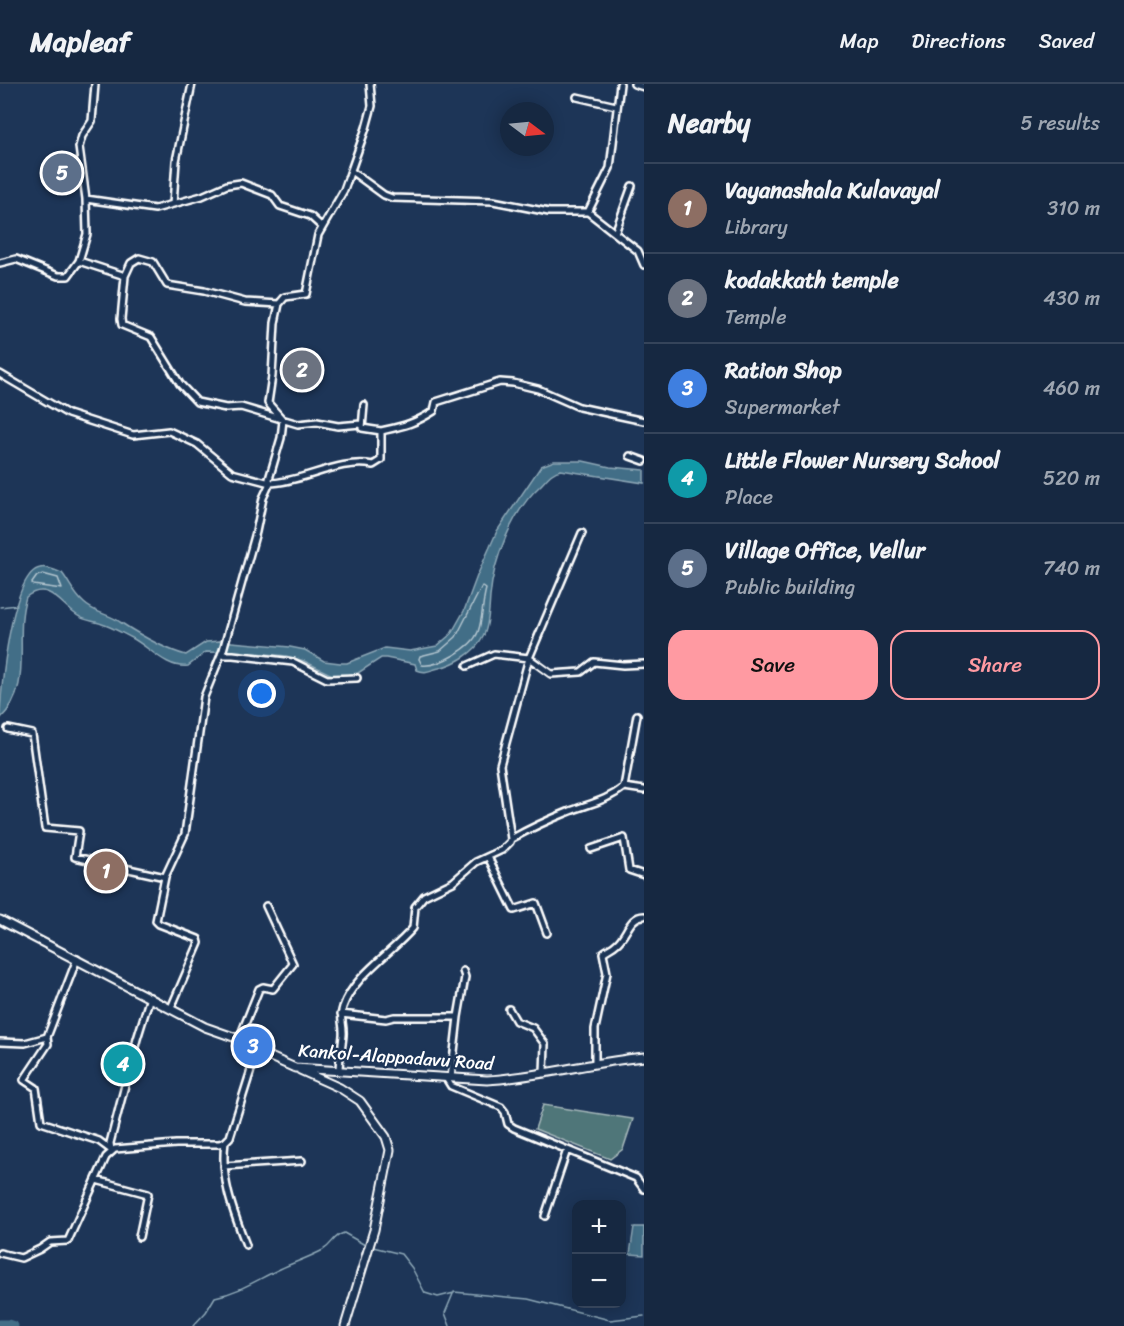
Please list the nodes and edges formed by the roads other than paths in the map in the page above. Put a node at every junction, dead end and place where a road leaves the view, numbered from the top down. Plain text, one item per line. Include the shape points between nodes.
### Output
1 (95, 84) edge
2 (192, 84) edge
3 (370, 84) edge
4 (620, 84) edge
5 (634, 84) edge
6 (644, 87) edge
7 (577, 97) dead end
8 (616, 106) junction
9 (351, 171) junction
10 (632, 186) dead end
11 (86, 199) junction
12 (173, 204) junction
13 (588, 212) junction
14 (322, 227) junction
15 (615, 233) junction
16 (79, 261) junction
17 (0, 263) edge
18 (644, 265) edge
19 (124, 276) junction
20 (279, 304) junction
21 (0, 374) edge
22 (364, 405) dead end
23 (283, 420) junction
24 (644, 421) edge
25 (361, 424) junction
26 (381, 431) junction
27 (630, 456) dead end
28 (644, 461) edge
29 (270, 483) junction
30 (582, 533) dead end
31 (220, 655) junction
32 (529, 658) junction
33 (644, 664) edge
34 (467, 666) dead end
35 (357, 678) dead end
36 (637, 715) dead end
37 (8, 729) dead end
38 (624, 787) junction
39 (644, 790) edge
40 (511, 838) junction
41 (591, 849) dead end
42 (488, 856) junction
43 (644, 875) edge
44 (165, 877) junction
45 (266, 906) dead end
46 (644, 916) edge
47 (0, 920) edge
48 (547, 933) dead end
49 (77, 959) junction
50 (463, 971) dead end
51 (150, 997) junction
52 (171, 1008) junction
53 (509, 1009) dead end
54 (341, 1014) junction
55 (458, 1017) junction
56 (47, 1037) junction
57 (239, 1039) junction
58 (0, 1042) edge
59 (257, 1051) junction
60 (644, 1058) edge
61 (595, 1064) junction
62 (295, 1068) junction
63 (339, 1071) junction
64 (544, 1073) junction
65 (449, 1078) junction
66 (225, 1142) junction
67 (111, 1150) junction
68 (567, 1150) junction
69 (302, 1161) dead end
70 (224, 1166) junction
71 (96, 1180) junction
72 (644, 1189) edge
73 (545, 1216) dead end
74 (139, 1237) dead end
75 (246, 1245) dead end
76 (0, 1253) edge
77 (345, 1326) edge

1 - 11 street via 92,121 79,147
2 - 12 street via 176,161
3 - 9 street via 372,106
4 - 8 street
5 - 6 street
7 - 8 street
8 - 13 street via 610,168
9 - 13 street via 392,198 493,201 549,212
9 - 14 street via 345,190
10 - 15 street
11 - 12 street via 155,209
11 - 16 street via 87,234
12 - 14 street via 241,183 272,195 280,206 310,216
13 - 15 street
14 - 20 street via 306,294 285,297
15 - 18 street via 638,251
16 - 17 street via 68,276 58,276 16,259
16 - 19 street
19 - 20 street via 139,258 153,262 167,285 245,302
19 - 23 street via 122,325 151,337 180,384 197,402 226,408 241,406
20 - 23 street via 268,403
21 - 29 street via 68,414 134,435 169,431 197,444 232,473
22 - 25 street
23 - 25 street via 298,424
23 - 29 street
24 - 26 street via 579,407 538,389 500,382 436,402 434,411 421,420
25 - 26 street via 365,429
26 - 29 street via 381,460 373,465 336,467 283,483
27 - 28 street
29 - 31 street
30 - 32 street
31 - 35 street via 293,662 327,679
31 - 44 street via 204,697 185,834
32 - 33 street via 551,674 581,672 594,662
32 - 34 street via 494,654
32 - 40 street via 500,765
36 - 38 street
37 - 44 street via 32,734 45,828 79,831 75,857
38 - 39 street
38 - 40 street via 612,798 549,819
40 - 42 street via 502,850
41 - 43 street via 624,838 629,870
42 - 48 street via 514,910 536,903
42 - 54 street via 418,901 413,928 367,973
44 - 52 street via 156,921 198,939 199,943
45 - 57 street via 293,964 273,989 259,989
46 - 61 street via 638,916 623,938 603,953 607,973 595,1029
47 - 49 main road, Kankol-Alappadavu Road
49 - 51 main road, Kankol-Alappadavu Road
49 - 56 street
50 - 55 street
51 - 52 main road, Kankol-Alappadavu Road
51 - 67 street
52 - 57 main road, Kankol-Alappadavu Road via 205,1027
53 - 64 street via 516,1021 533,1028 545,1044
54 - 55 street via 386,1019
54 - 63 street
55 - 65 street
56 - 58 street via 25,1043
56 - 67 street via 48,1044 24,1080 36,1088 41,1122 99,1141
57 - 59 main road, Kankol-Alappadavu Road
59 - 62 main road, Kankol-Alappadavu Road
59 - 66 street via 230,1137
60 - 61 main road, Kankol-Alappadavu Road
61 - 64 main road, Kankol-Alappadavu Road
62 - 63 main road, Kankol-Alappadavu Road
62 - 77 main road via 360,1101 386,1137 390,1150 374,1230
63 - 65 main road, Kankol-Alappadavu Road
64 - 65 main road, Kankol-Alappadavu Road via 487,1080
65 - 68 street via 451,1086 501,1107 514,1128
66 - 67 street
66 - 70 street
67 - 71 street
68 - 72 street via 636,1178
68 - 73 street
69 - 70 street
70 - 75 street via 231,1207
71 - 74 street via 148,1194
71 - 76 street via 66,1243 50,1242 21,1258

